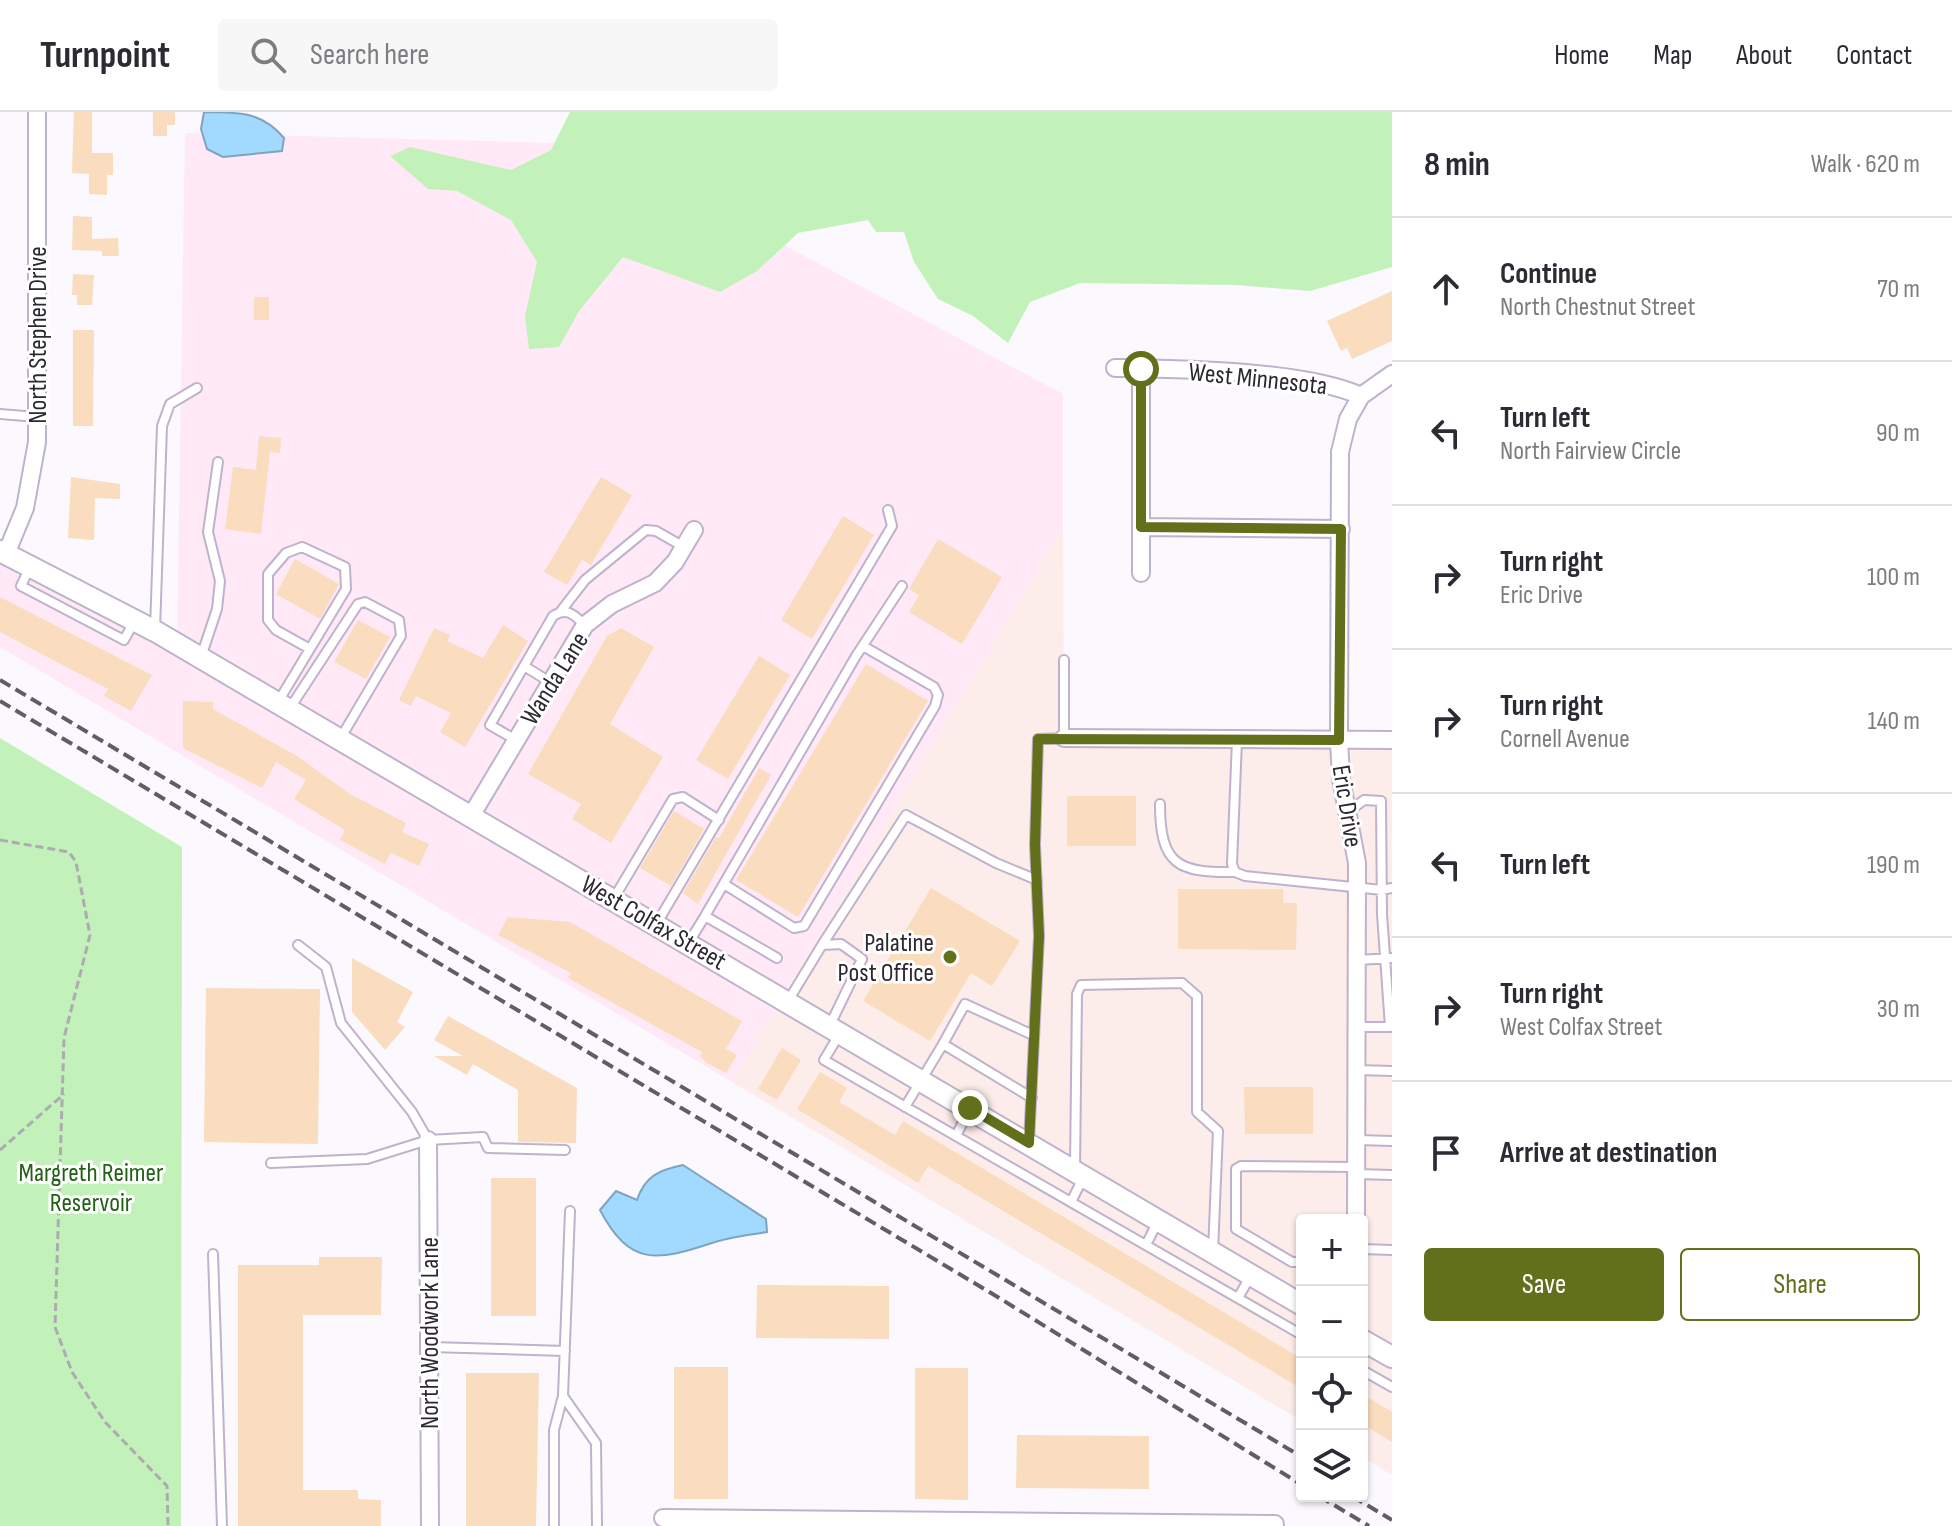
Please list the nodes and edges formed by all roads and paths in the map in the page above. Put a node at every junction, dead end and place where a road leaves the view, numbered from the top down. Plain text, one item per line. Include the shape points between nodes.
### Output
1 (37, 112) edge
2 (1115, 368) dead end
3 (1141, 369) junction
4 (1392, 374) edge
5 (197, 388) dead end
6 (1361, 396) junction
7 (0, 414) edge
8 (37, 417) junction
9 (218, 462) dead end
10 (888, 510) dead end
11 (1141, 527) junction
12 (1341, 529) junction
13 (694, 530) dead end
14 (684, 547) junction
15 (3, 552) edge
16 (31, 566) junction
17 (1141, 573) dead end
18 (58, 581) junction
19 (902, 586) dead end
20 (48, 600) junction
21 (96, 600) junction
22 (561, 611) junction
23 (86, 620) junction
24 (135, 620) junction
25 (585, 625) junction
26 (155, 631) junction
27 (863, 646) junction
28 (310, 649) junction
29 (201, 658) junction
30 (1064, 660) dead end
31 (524, 666) junction
32 (551, 683) junction
33 (283, 706) junction
34 (1064, 738) junction
35 (340, 739) junction
36 (516, 740) junction
37 (1237, 740) junction
38 (1339, 740) junction
39 (1392, 740) edge
40 (1160, 804) dead end
41 (1348, 813) junction
42 (471, 816) junction
43 (719, 820) junction
44 (0, 840) edge
45 (1235, 872) junction
46 (1037, 880) junction
47 (724, 884) junction
48 (1358, 886) junction
49 (1392, 888) edge
50 (1382, 890) junction
51 (614, 899) junction
52 (705, 916) junction
53 (657, 924) junction
54 (689, 943) junction
55 (298, 945) dead end
56 (822, 945) junction
57 (777, 958) dead end
58 (1390, 958) edge
59 (1357, 960) junction
60 (788, 1001) junction
61 (1357, 1027) junction
62 (836, 1028) junction
63 (1391, 1028) edge
64 (1033, 1035) junction
65 (943, 1044) junction
66 (1357, 1070) junction
67 (1392, 1071) edge
68 (920, 1078) junction
69 (64, 1094) junction
70 (1032, 1098) junction
71 (905, 1107) junction
72 (970, 1108) junction
73 (956, 1136) junction
74 (428, 1140) junction
75 (1356, 1140) junction
76 (1392, 1141) edge
77 (1029, 1143) junction
78 (0, 1150) edge
79 (565, 1150) dead end
80 (271, 1163) dead end
81 (1356, 1171) junction
82 (1080, 1172) junction
83 (1392, 1175) edge
84 (1071, 1202) junction
85 (570, 1211) dead end
86 (1356, 1214) edge
87 (1159, 1220) junction
88 (1146, 1245) junction
89 (1368, 1249) edge
90 (1392, 1250) edge
91 (1213, 1252) junction
92 (213, 1254) dead end
93 (1296, 1262) edge
94 (1251, 1274) junction
95 (1238, 1298) junction
96 (1296, 1301) edge
97 (1296, 1332) edge
98 (1368, 1343) edge
99 (429, 1347) junction
100 (565, 1351) junction
101 (1392, 1357) edge
102 (1368, 1373) edge
103 (1392, 1387) edge
104 (563, 1396) junction
105 (663, 1518) dead end
106 (822, 1523) edge
107 (1159, 1524) edge
108 (1275, 1524) dead end
109 (168, 1526) edge
110 (222, 1526) edge
111 (430, 1526) edge
112 (554, 1526) edge
113 (597, 1526) edge

1 - 8 street, North Stephen Drive
2 - 3 street, West Minnesota
3 - 6 street, West Minnesota via 1335,384
3 - 11 street
4 - 6 street, West Minnesota
5 - 26 lane via 170,404 162,426
6 - 12 street, Eric Drive via 1348,419 1340,452
7 - 8 lane
8 - 15 street, North Stephen Drive via 25,508
9 - 29 lane via 208,532 220,581
10 - 43 lane via 892,526
11 - 12 street
11 - 17 street
12 - 38 street, Eric Drive
13 - 14 street, Wanda Lane
14 - 22 lane via 646,530 585,580
14 - 25 street, Wanda Lane via 655,583 612,604
15 - 16 street, West Colfax Street
16 - 18 street, West Colfax Street
16 - 20 lane via 21,586
18 - 20 lane
18 - 21 street, West Colfax Street
19 - 27 lane
20 - 23 lane
21 - 23 lane
21 - 24 street, West Colfax Street
22 - 25 lane via 570,611
22 - 31 lane
23 - 24 lane via 124,640
24 - 26 street, West Colfax Street
25 - 32 street, Wanda Lane
26 - 29 street, West Colfax Street
27 - 47 lane
27 - 47 lane via 934,687 935,706 804,926 794,928
28 - 28 lane via 348,582 345,567 302,547 286,553 268,574 268,620
28 - 33 lane
29 - 33 street, West Colfax Street
30 - 34 lane
31 - 32 lane
31 - 36 lane via 490,725
32 - 36 street, Wanda Lane
33 - 35 street, West Colfax Street
33 - 35 lane via 358,604 365,602 399,620 401,636
34 - 37 street
34 - 46 lane via 1038,739
35 - 42 street, West Colfax Street
36 - 42 street, Wanda Lane
37 - 38 street
37 - 45 lane
38 - 39 street
38 - 41 street, Eric Drive
40 - 45 lane via 1160,834 1168,855 1183,869
41 - 48 street, Eric Drive
41 - 50 lane via 1364,800 1381,801
42 - 51 street, West Colfax Street
43 - 51 lane via 683,797 673,799
43 - 53 lane
44 - 69 path via 69,852 76,862 90,935 64,1038
45 - 48 lane
46 - 56 lane via 906,815
46 - 64 lane
47 - 52 lane
48 - 50 lane
48 - 59 street, Eric Drive
49 - 50 lane
50 - 58 lane
51 - 53 street, West Colfax Street
52 - 54 lane
52 - 57 lane
53 - 54 street, West Colfax Street
54 - 60 street, West Colfax Street
55 - 74 lane via 326,967 341,1023
56 - 60 lane
56 - 62 lane via 841,944 862,959
58 - 59 lane
58 - 63 lane
59 - 61 street, Eric Drive
60 - 62 street, West Colfax Street
61 - 63 lane
61 - 66 street, Eric Drive
62 - 68 street, West Colfax Street
62 - 71 lane via 824,1060
64 - 65 lane via 965,1004
64 - 70 lane
65 - 68 lane
65 - 70 lane
66 - 67 lane
66 - 75 street, Eric Drive
68 - 71 lane
68 - 72 street, West Colfax Street
69 - 78 path
69 - 109 path via 55,1327 72,1372 105,1422 167,1486
70 - 77 lane
71 - 73 lane
72 - 73 lane
72 - 77 street, West Colfax Street
73 - 84 lane
74 - 79 lane via 483,1137 488,1148
74 - 80 lane via 367,1159
74 - 99 street, North Woodwork Lane
75 - 76 lane
75 - 81 street, Eric Drive
77 - 82 street, West Colfax Street
81 - 83 lane
81 - 86 street, Eric Drive
81 - 93 lane via 1236,1169 1236,1229
82 - 84 lane
82 - 87 street, West Colfax Street
82 - 91 lane via 1081,985 1189,986 1197,996 1197,1112 1218,1131
84 - 88 lane
85 - 100 lane
87 - 88 lane
87 - 91 street, West Colfax Street
88 - 95 lane
89 - 90 lane
91 - 94 street, West Colfax Street
92 - 110 lane
94 - 95 lane
94 - 96 street, West Colfax Street
95 - 97 lane
98 - 101 street
99 - 100 lane
99 - 111 street, North Woodwork Lane
100 - 104 lane
102 - 103 lane
104 - 112 lane via 554,1430
104 - 113 lane via 596,1443
105 - 106 street
106 - 107 street
107 - 108 street

